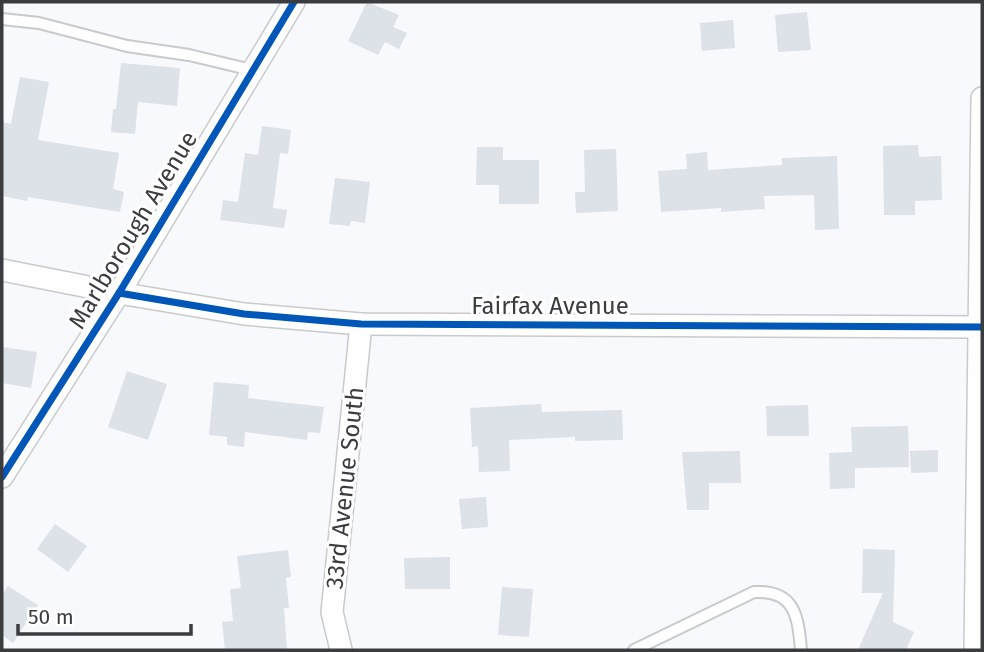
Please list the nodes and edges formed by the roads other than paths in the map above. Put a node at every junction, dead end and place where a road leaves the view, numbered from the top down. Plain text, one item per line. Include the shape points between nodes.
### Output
1 (293, 2) edge
2 (2, 19) edge
3 (252, 71) junction
4 (982, 98) edge
5 (2, 270) edge
6 (119, 293) junction
7 (361, 324) junction
8 (981, 327) edge
9 (2, 477) edge
10 (341, 650) edge
11 (634, 650) edge
12 (801, 650) edge
13 (975, 650) edge

1 - 3 street, Marlborough Avenue
2 - 3 lane via 39,23
3 - 6 street, Marlborough Avenue
4 - 8 street
5 - 6 street, Fairfax Avenue
6 - 7 street, Fairfax Avenue via 244,314
6 - 9 street, Marlborough Avenue
7 - 8 street, Fairfax Avenue
7 - 10 street, 33rd Avenue South via 332,612
8 - 13 street
11 - 12 lane via 754,592 768,591 793,608

